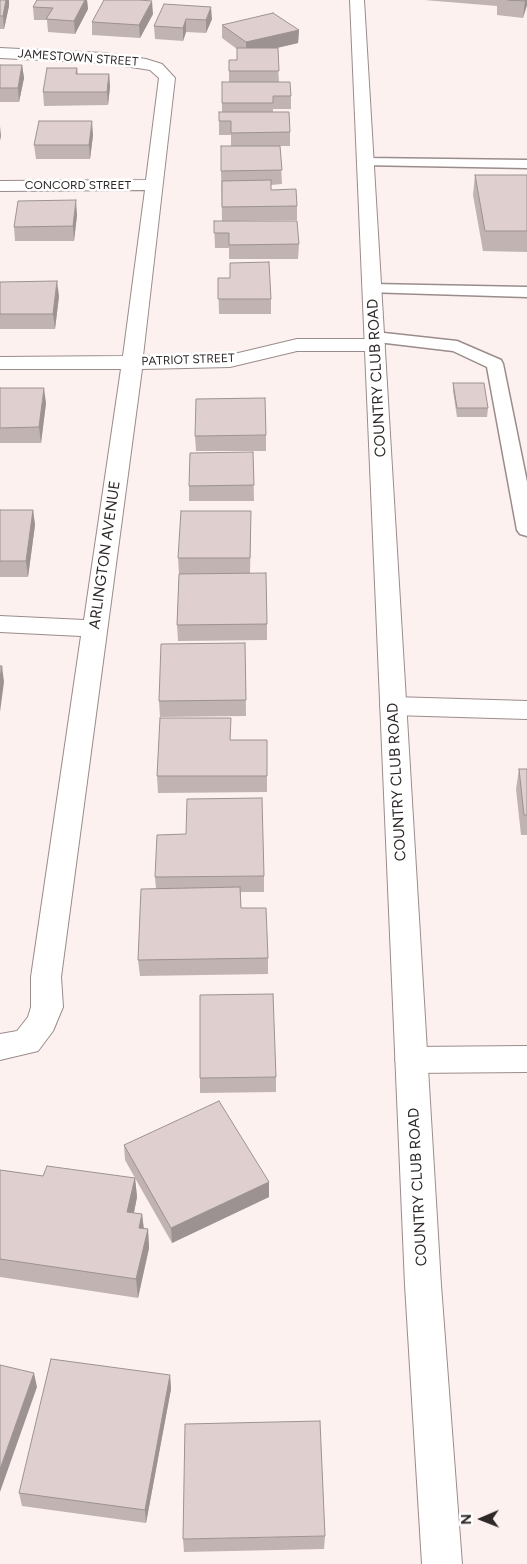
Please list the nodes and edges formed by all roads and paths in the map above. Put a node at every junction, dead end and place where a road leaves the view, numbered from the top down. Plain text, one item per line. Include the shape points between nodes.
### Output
1 (357, 0) edge
2 (0, 52) edge
3 (156, 67) joint
4 (366, 162) junction
5 (527, 164) edge
6 (155, 185) junction
7 (0, 186) edge
8 (372, 289) junction
9 (527, 292) edge
10 (375, 341) junction
11 (132, 362) junction
12 (0, 363) edge
13 (527, 530) edge
14 (0, 624) edge
15 (95, 628) junction
16 (393, 706) junction
17 (527, 710) edge
18 (14, 1044) edge
19 (527, 1059) edge
20 (411, 1060) junction
21 (442, 1564) edge

1 - 4 street, COUNTRY CLUB ROAD
2 - 3 street, JAMESTOWN STREET via 104,58
3 - 6 street, ARLINGTON AVENUE via 167,78 167,88
4 - 5 lane
4 - 8 street, COUNTRY CLUB ROAD
6 - 7 street, CONCORD STREET
6 - 11 street, ARLINGTON AVENUE
8 - 9 lane
8 - 10 street, COUNTRY CLUB ROAD
10 - 11 street, PATRIOT STREET via 298,345 212,362
10 - 13 lane via 457,346 495,364
10 - 16 street, COUNTRY CLUB ROAD
11 - 12 street, PATRIOT STREET
11 - 15 street, ARLINGTON AVENUE
14 - 15 street
15 - 18 street, ARLINGTON AVENUE via 46,976 47,1007 42,1022
16 - 17 street
16 - 20 street, COUNTRY CLUB ROAD
19 - 20 street
20 - 21 street, COUNTRY CLUB ROAD

